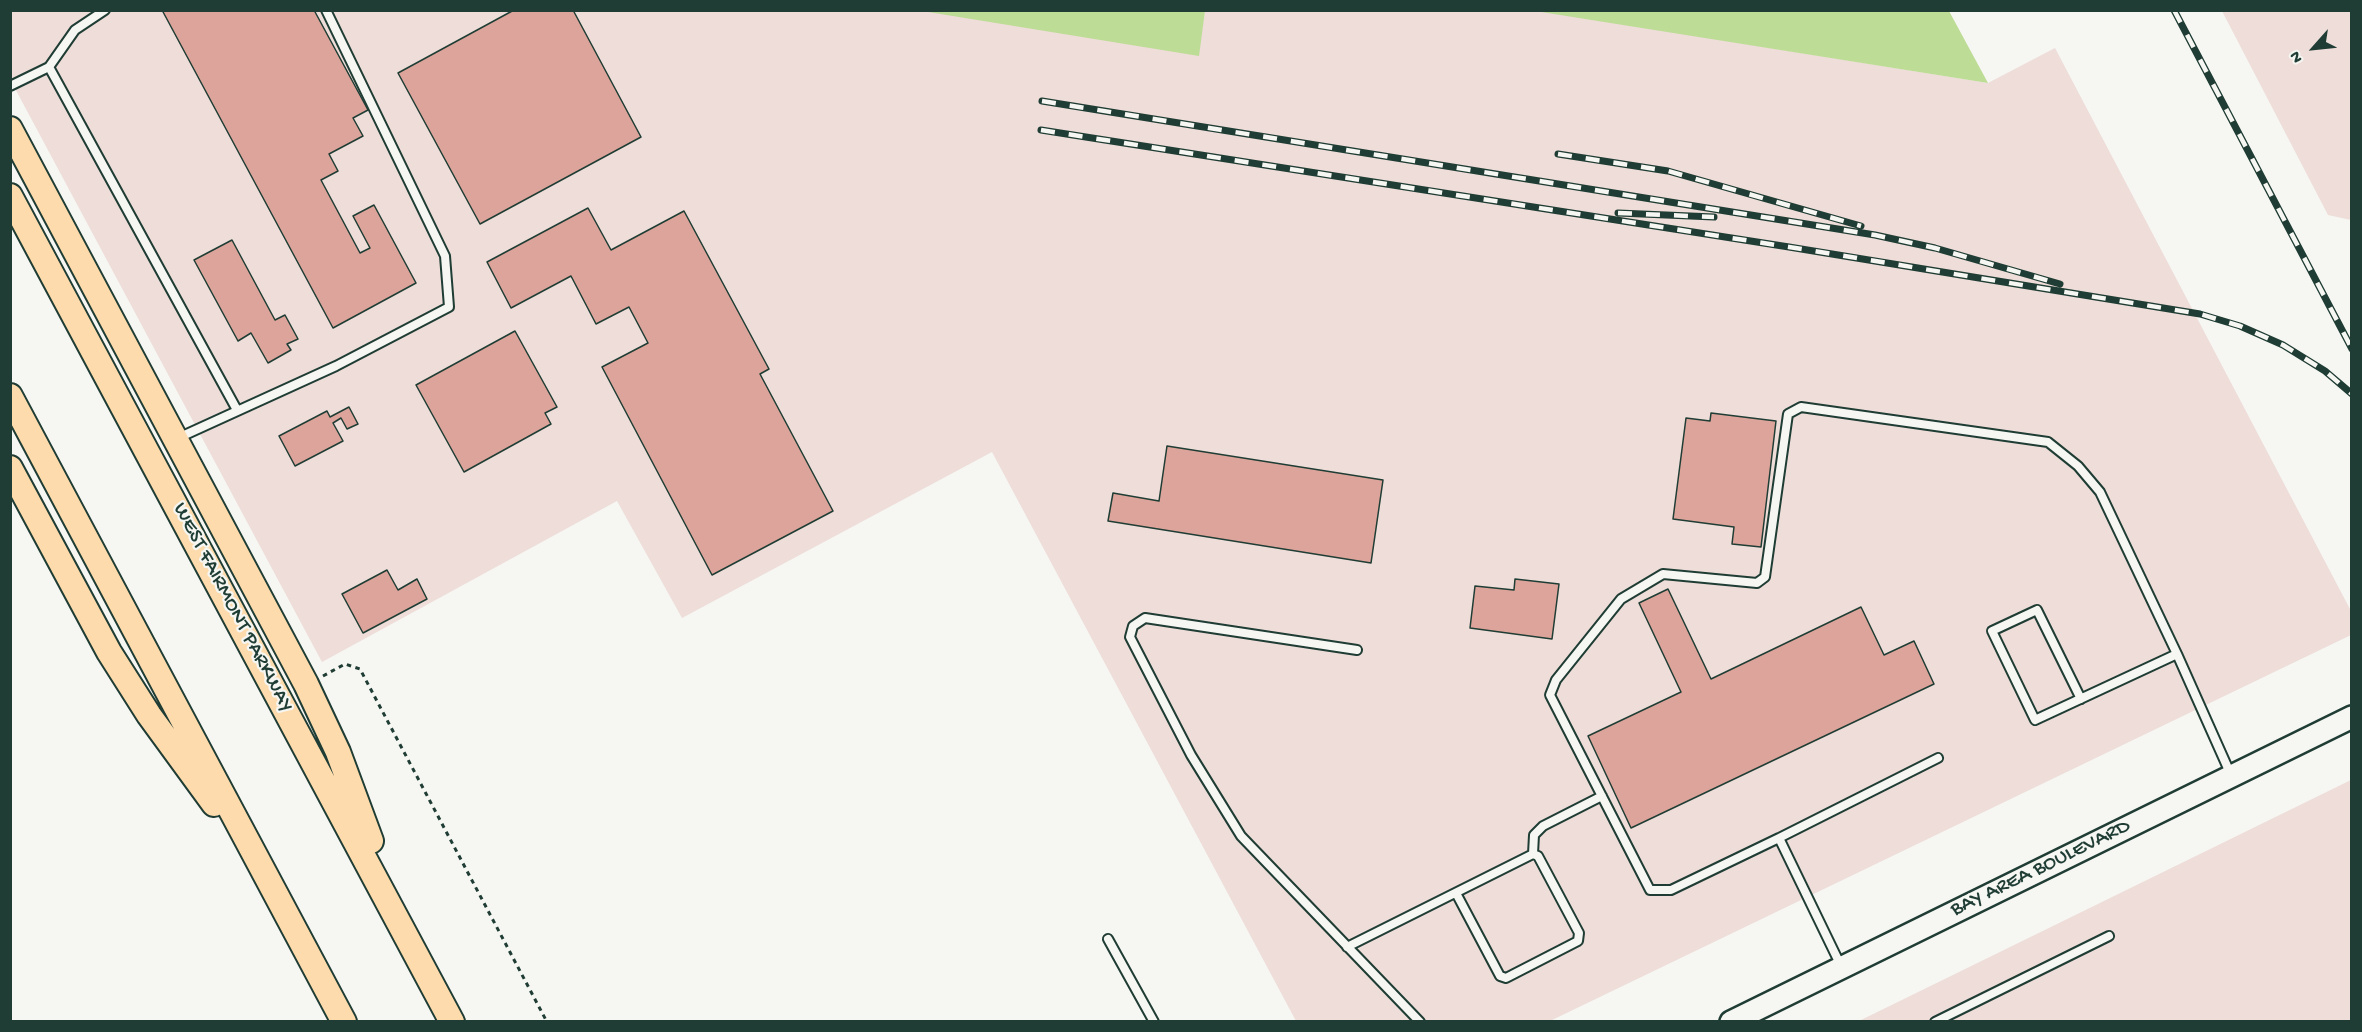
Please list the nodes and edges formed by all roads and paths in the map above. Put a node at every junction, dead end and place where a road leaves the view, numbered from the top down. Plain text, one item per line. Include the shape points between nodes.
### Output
1 (105, 10) edge
2 (326, 10) edge
3 (49, 67) junction
4 (10, 86) edge
5 (10, 129) edge
6 (10, 196) edge
7 (10, 396) edge
8 (237, 410) junction
9 (176, 439) junction
10 (10, 468) edge
11 (1358, 650) dead end
12 (2177, 654) junction
13 (306, 684) junction
14 (2081, 699) junction
15 (2352, 717) edge
16 (1938, 758) dead end
17 (2232, 776) junction
18 (1602, 796) junction
19 (1779, 837) junction
20 (1533, 854) junction
21 (262, 868) junction
22 (1456, 893) junction
23 (404, 930) junction
24 (2109, 936) dead end
25 (1108, 939) dead end
26 (1347, 947) junction
27 (1842, 967) junction
28 (344, 1022) edge
29 (453, 1022) edge
30 (547, 1022) edge
31 (1154, 1022) edge
32 (1420, 1022) edge
33 (1731, 1022) edge
34 (1935, 1022) edge

1 - 3 lane via 75,30
2 - 8 lane via 445,256 449,307 336,366
3 - 4 lane
3 - 8 lane
5 - 9 main road
6 - 23 main road, WEST FAIRMONT PARKWAY
7 - 21 main road
8 - 9 lane
9 - 13 main road
10 - 21 main road via 109,652 143,706
11 - 26 lane via 1145,618 1133,626 1130,637 1191,755 1241,836
12 - 14 lane
12 - 17 lane
12 - 18 lane via 2100,492 2078,466 2048,442 1801,407 1788,414 1765,577 1757,584 1663,574 1621,599 1556,680 1550,695
13 - 23 main road via 338,752
13 - 30 path via 345,664 360,669
14 - 14 lane via 2037,609 1992,631 2036,720
15 - 17 main road, BAY AREA BOULEVARD
16 - 19 lane
17 - 27 main road, BAY AREA BOULEVARD
18 - 19 lane via 1650,890 1671,890
18 - 20 lane via 1543,826 1534,835
19 - 27 lane
20 - 22 lane
20 - 22 lane via 1538,856 1580,933 1578,941 1506,978 1500,976
21 - 28 main road
22 - 26 lane
23 - 29 main road, WEST FAIRMONT PARKWAY
24 - 34 lane
25 - 31 lane
26 - 32 lane
27 - 33 main road, BAY AREA BOULEVARD

